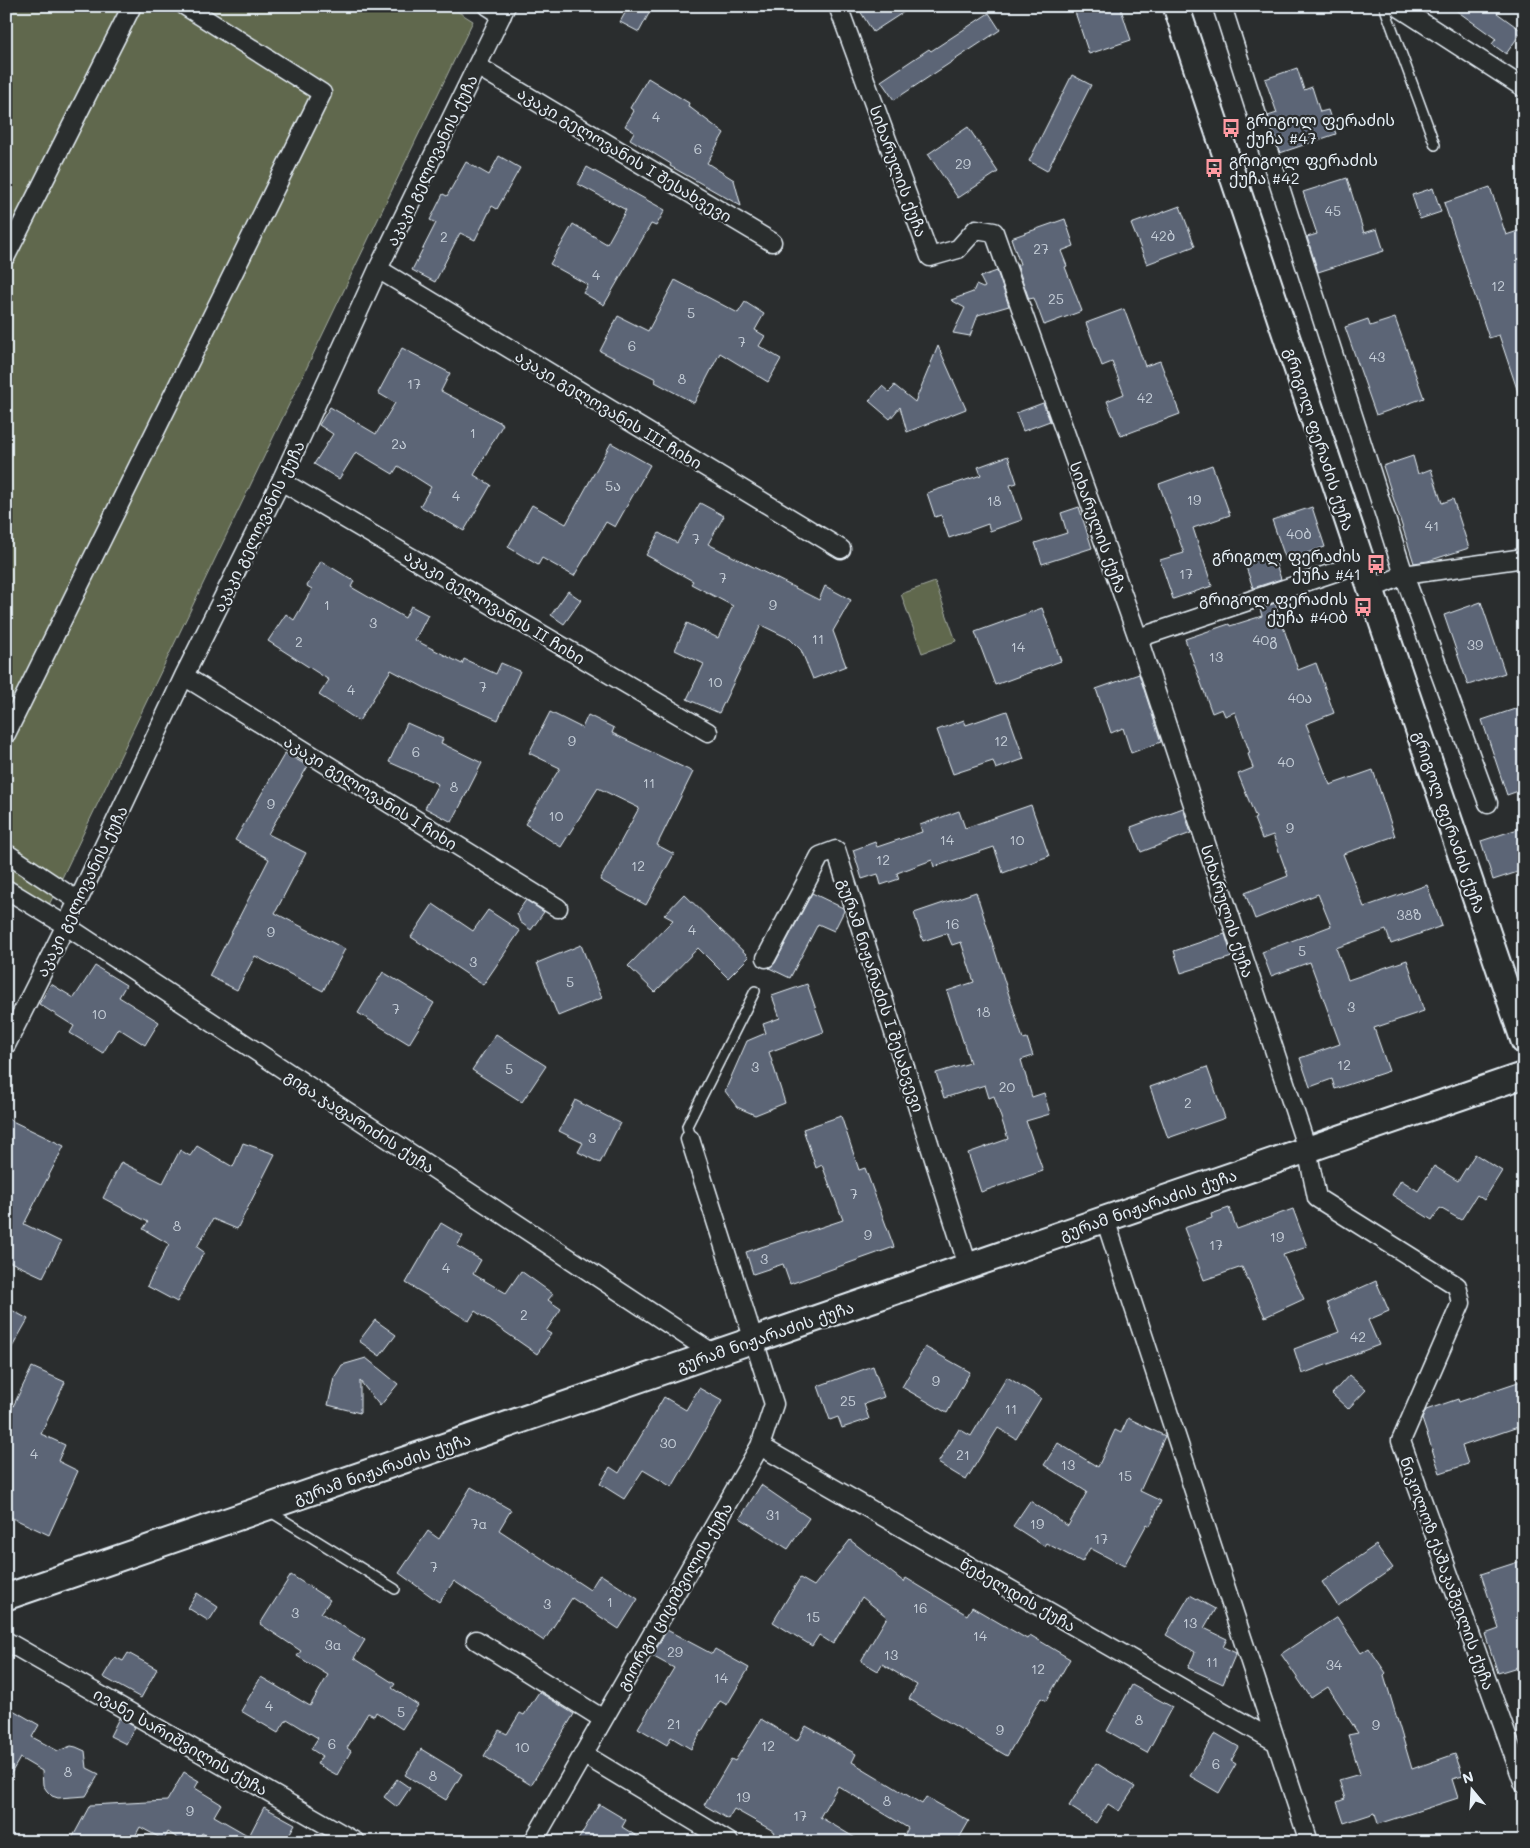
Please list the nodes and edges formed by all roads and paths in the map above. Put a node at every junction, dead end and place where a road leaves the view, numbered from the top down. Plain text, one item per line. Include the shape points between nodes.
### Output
1 (132, 6) edge
2 (185, 6) edge
3 (838, 6) edge
4 (1176, 6) edge
5 (1222, 6) edge
6 (1384, 6) edge
7 (1396, 6) edge
8 (499, 9) edge
9 (477, 66) junction
10 (1524, 88) edge
11 (1435, 145) dead end
12 (772, 242) dead end
13 (6, 256) edge
14 (378, 269) junction
15 (281, 480) junction
16 (841, 549) dead end
17 (1524, 558) edge
18 (1362, 563) junction
19 (1404, 575) junction
20 (1371, 589) junction
21 (1138, 638) junction
22 (184, 676) junction
23 (708, 732) dead end
24 (6, 734) edge
25 (1488, 803) dead end
26 (6, 854) edge
27 (6, 889) edge
28 (78, 901) junction
29 (558, 908) dead end
30 (65, 925) junction
31 (766, 958) dead end
32 (754, 991) dead end
33 (1524, 1041) edge
34 (6, 1045) edge
35 (1524, 1075) edge
36 (690, 1139) joint
37 (1307, 1149) junction
38 (1105, 1219) junction
39 (968, 1266) junction
40 (753, 1340) junction
41 (714, 1354) junction
42 (760, 1446) junction
43 (265, 1508) junction
44 (395, 1589) dead end
45 (6, 1597) edge
46 (476, 1640) dead end
47 (6, 1641) edge
48 (603, 1719) junction
49 (1276, 1742) junction
50 (583, 1754) junction
51 (1524, 1784) edge
52 (356, 1842) edge
53 (533, 1842) edge
54 (729, 1842) edge
55 (1309, 1842) edge

1 - 13 street
2 - 24 street via 322,93
3 - 21 street, სიხარულის ქუჩა via 930,257 958,249 976,228 994,232
4 - 18 street, გრიგოლ ფერაძის ქუჩა
5 - 19 street
6 - 11 lane
7 - 10 street
8 - 9 street, აკაკი გელოვანის ქუჩა
9 - 12 street, აკაკი გელოვანის I შესახვევი
9 - 14 street, აკაკი გელოვანის ქუჩა
14 - 15 street, აკაკი გელოვანის ქუჩა
14 - 16 street, აკაკი გელოვანის III ჩიხი
15 - 22 street, აკაკი გელოვანის ქუჩა
15 - 23 street, აკაკი გელოვანის II ჩიხი
17 - 19 street
18 - 20 street, გრიგოლ ფერაძის ქუჩა
18 - 21 street
19 - 20 street
19 - 25 street
20 - 33 street, გრიგოლ ფერაძის ქუჩა
21 - 37 street, სიხარულის ქუჩა
22 - 28 street, აკაკი გელოვანის ქუჩა
22 - 29 street, აკაკი გელოვანის I ჩიხი
26 - 28 street
27 - 30 street, გიგა ჯაფარიძის ქუჩა
28 - 30 street, აკაკი გელოვანის ქუჩა
30 - 34 street, აკაკი გელოვანის ქუჩა
30 - 41 street, გიგა ჯაფარიძის ქუჩა
31 - 39 street, გურამ ნიჟარაძის I შესახვევი via 820,856 836,850
32 - 36 lane via 686,1126
35 - 37 street, გურამ ნიჟარაძის ქუჩა
36 - 40 street
37 - 38 street, გურამ ნიჟარაძის ქუჩა
37 - 51 street, ნიკოლოზ ქაშაკაშვილის ქუჩა via 1317,1198 1457,1286 1460,1303 1401,1441
38 - 39 street, გურამ ნიჟარაძის ქუჩა
38 - 49 street
39 - 40 street, გურამ ნიჟარაძის ქუჩა
40 - 41 street, გურამ ნიჟარაძის ქუჩა
40 - 42 street, გიორგი ციციშვილის ქუჩა via 774,1404
41 - 43 street, გურამ ნიჟარაძის ქუჩა
42 - 48 street, გიორგი ციციშვილის ქუჩა
42 - 49 street, წებელდის ქუჩა
43 - 44 lane
43 - 45 street, გურამ ნიჟარაძის ქუჩა
46 - 48 street
47 - 52 street, ივანე სარიშვილის ქუჩა
48 - 50 street, გიორგი ციციშვილის ქუჩა
49 - 55 street
50 - 53 street, გიორგი ციციშვილის ქუჩა
50 - 54 street

